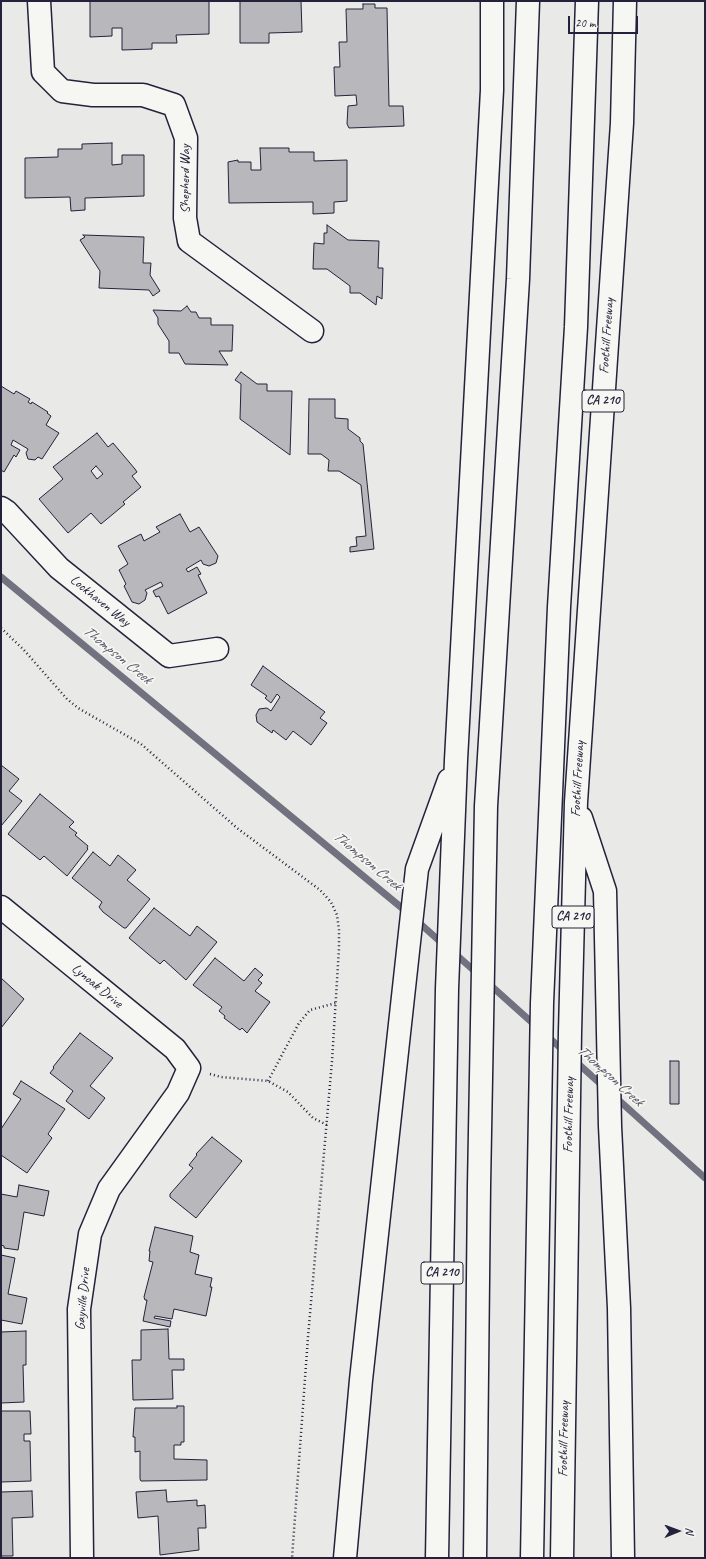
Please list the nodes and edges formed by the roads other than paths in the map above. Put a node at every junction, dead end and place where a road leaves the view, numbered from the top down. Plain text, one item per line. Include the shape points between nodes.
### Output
1 (39, 1) edge
2 (492, 1) edge
3 (528, 1) edge
4 (587, 1) edge
5 (625, 1) edge
6 (312, 332) dead end
7 (1, 508) edge
8 (217, 649) dead end
9 (456, 760) junction
10 (576, 802) junction
11 (1, 907) edge
12 (189, 1068) joint
13 (82, 1558) edge
14 (346, 1558) edge
15 (437, 1558) edge
16 (475, 1558) edge
17 (532, 1558) edge
18 (562, 1558) edge
19 (623, 1558) edge

1 - 6 main road, Shepherd Way via 43,72 62,91 93,95 143,95 174,105 186,138 185,218 189,240
2 - 9 main road, CA 210 via 492,90
3 - 16 main road via 518,279 486,806
4 - 17 main road via 576,327 559,607 542,1003
5 - 10 main road, Foothill Freeway / CA 210 via 622,123
7 - 8 main road, Lockhaven Way via 59,568 169,656
9 - 14 main road via 417,869 362,1380
9 - 15 main road, CA 210 via 447,989
10 - 18 main road, Foothill Freeway / CA 210
10 - 19 main road via 605,891 610,1126 619,1308
11 - 12 main road, Lynoak Drive via 175,1049
12 - 13 main road, Gayville Drive via 178,1093 109,1189 90,1234 79,1309

